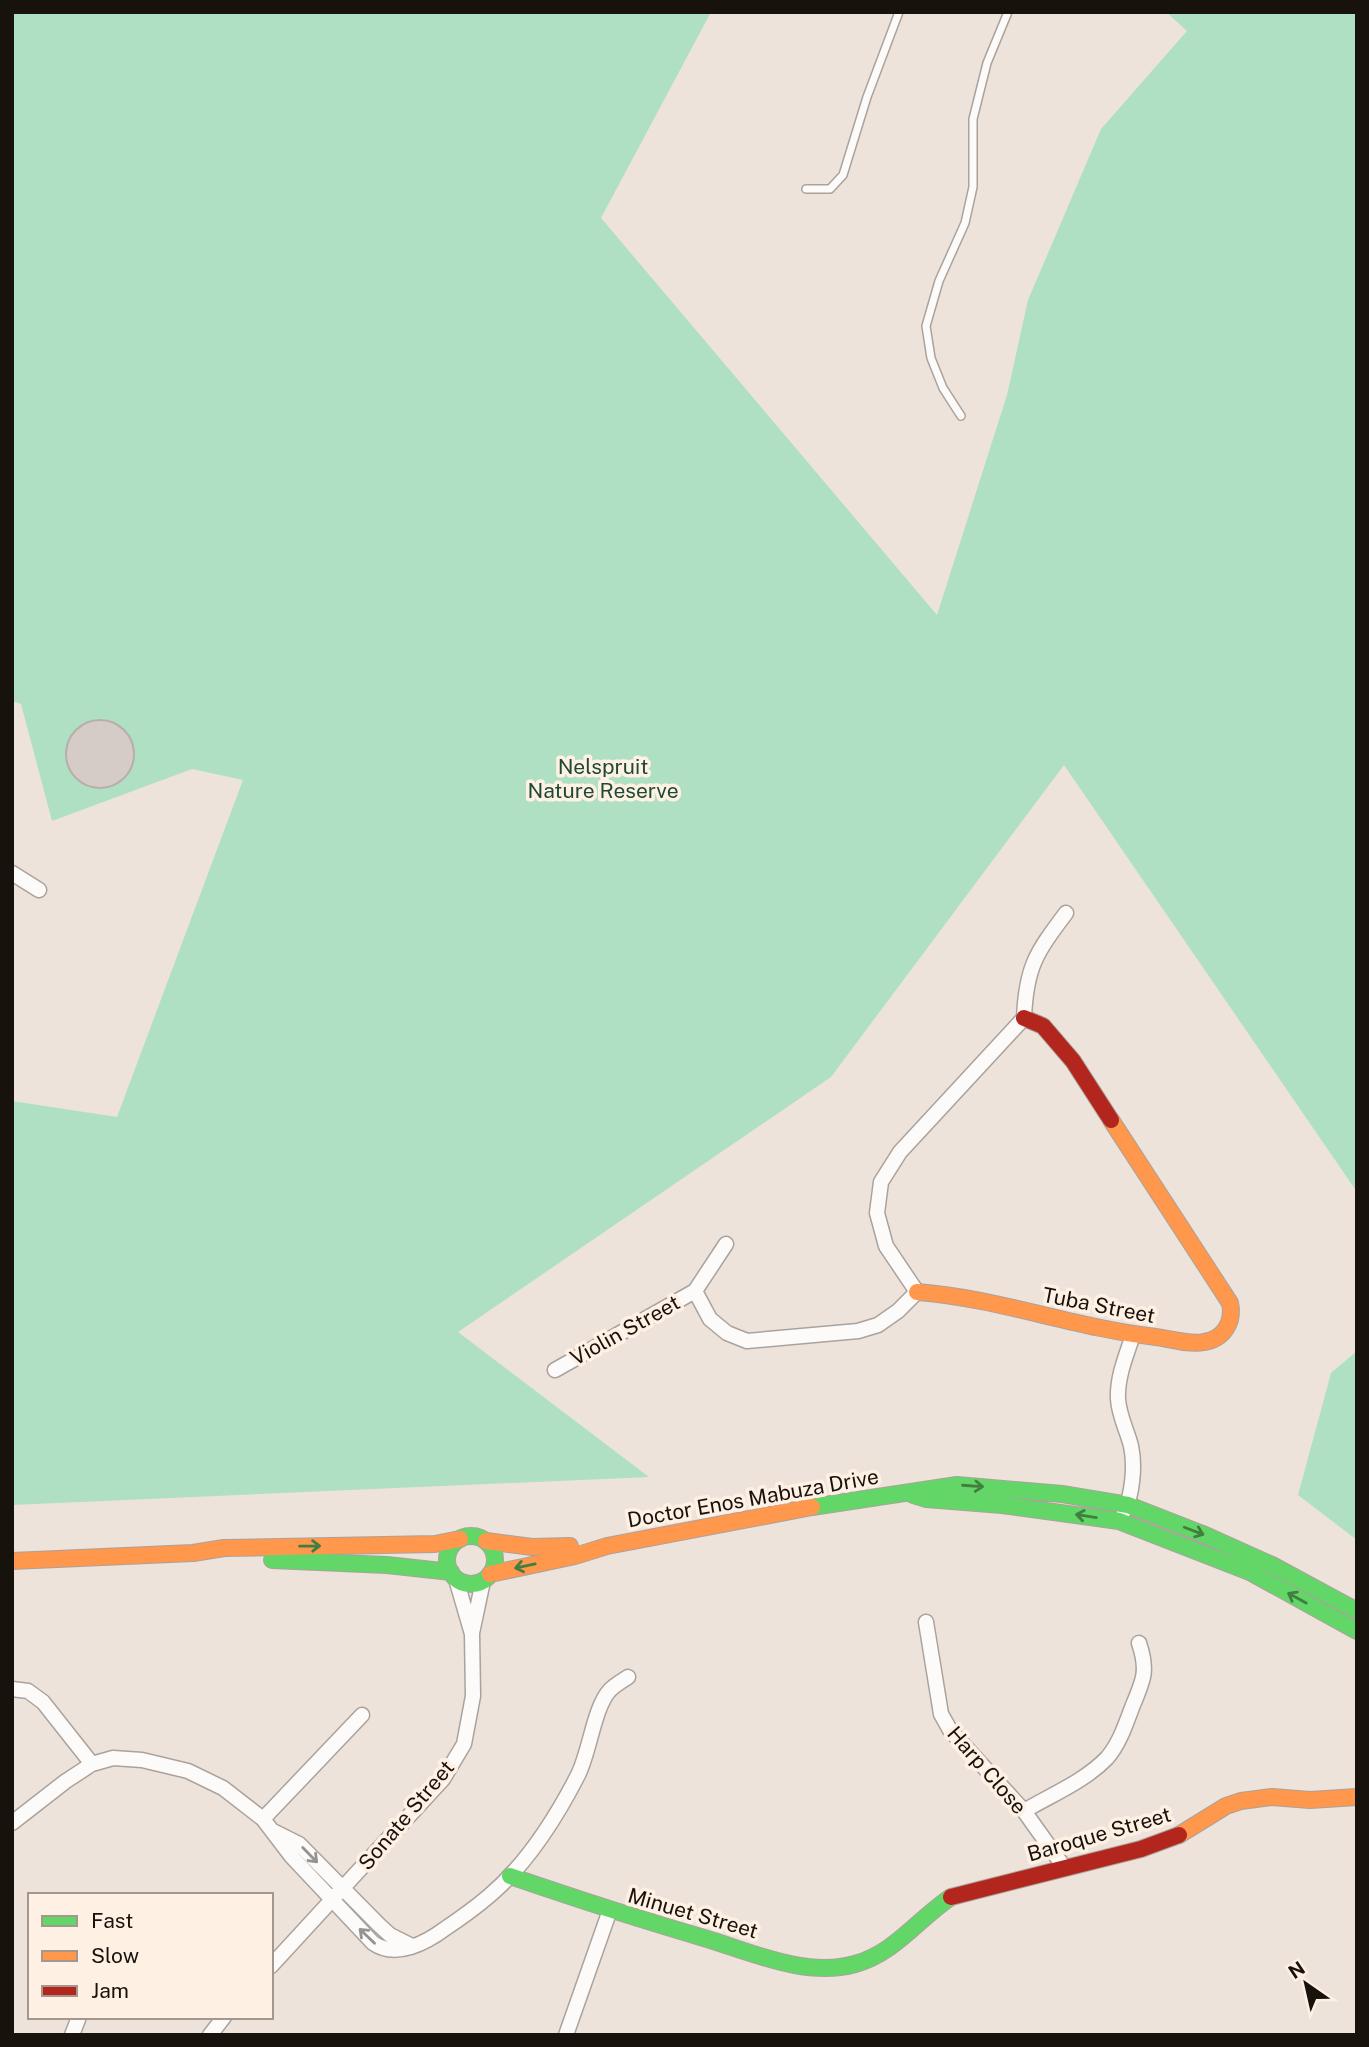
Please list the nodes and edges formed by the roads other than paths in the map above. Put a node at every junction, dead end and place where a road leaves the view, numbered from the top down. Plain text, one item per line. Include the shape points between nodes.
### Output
1 (900, 12) edge
2 (1008, 12) edge
3 (806, 189) dead end
4 (961, 416) dead end
5 (12, 873) edge
6 (39, 890) dead end
7 (1066, 913) dead end
8 (1024, 1018) junction
9 (726, 1244) dead end
10 (695, 1291) junction
11 (917, 1292) junction
12 (1133, 1335) junction
13 (555, 1370) dead end
14 (905, 1493) junction
15 (1128, 1505) junction
16 (1119, 1521) junction
17 (460, 1539) junction
18 (486, 1541) junction
19 (607, 1546) junction
20 (193, 1553) junction
21 (12, 1560) edge
22 (454, 1575) junction
23 (487, 1578) junction
24 (1357, 1611) edge
25 (926, 1622) dead end
26 (1357, 1631) edge
27 (471, 1634) junction
28 (1139, 1643) dead end
29 (628, 1677) dead end
30 (12, 1689) edge
31 (362, 1715) dead end
32 (92, 1764) junction
33 (1357, 1797) edge
34 (1024, 1811) junction
35 (12, 1823) edge
36 (268, 1825) junction
37 (1063, 1867) junction
38 (510, 1876) junction
39 (337, 1894) junction
40 (610, 1910) junction
41 (867, 1960) joint
42 (273, 1964) edge
43 (223, 2019) edge
44 (210, 2035) edge
45 (566, 2035) edge

1 - 3 lane via 843,175 831,189
2 - 4 lane via 987,63 974,119 973,187 965,223 939,281 926,326 931,358
5 - 6 street
7 - 8 street via 1029,970
8 - 11 street via 900,1152 881,1182 877,1213 886,1246
8 - 12 main road, Tuba Street via 1043,1026 1073,1061 1233,1313 1226,1330 1204,1343
9 - 10 street, Violin Street
10 - 11 street, Violin Street via 710,1319 747,1341 858,1331 878,1325
10 - 13 street, Violin Street
11 - 12 main road, Tuba Street via 948,1294
12 - 15 street via 1118,1396 1131,1448
14 -> 15 main road, Doctor Enos Mabuza Drive via 957,1485 1039,1491
16 -> 14 main road, Doctor Enos Mabuza Drive
14 - 19 main road, Doctor Enos Mabuza Drive
15 - 16 street
15 -> 24 main road, Doctor Enos Mabuza Drive via 1272,1564
26 -> 16 main road, Doctor Enos Mabuza Drive via 1250,1572
17 - 18 main road via 469,1536
20 -> 17 main road via 224,1548 435,1544
17 - 22 main road via 448,1553
18 - 19 main road, Doctor Enos Mabuza Drive via 532,1547
18 - 23 main road via 495,1557
19 -> 23 main road, Doctor Enos Mabuza Drive
20 - 21 main road
20 - 22 main road via 387,1565
22 - 23 main road via 474,1584
22 - 27 street, Sonate Street
23 - 27 street, Sonate Street
25 - 34 street, Harp Close via 941,1714 950,1730
27 - 39 street, Sonate Street via 473,1696 464,1744 443,1779
28 - 34 street via 1145,1676 1108,1757
29 - 38 street via 602,1701 579,1774 549,1825
30 - 32 street via 29,1691 43,1702
31 - 36 street
32 - 35 street
32 - 36 street via 113,1758 142,1760 188,1772 223,1788
33 - 37 main road, Baroque Street via 1241,1801 1172,1839
34 - 37 street, Harp Close
36 - 39 street via 292,1857
37 - 41 main road, Baroque Street via 954,1895 909,1933
38 - 39 street via 432,1939 388,1951 363,1933
38 - 40 main road, Minuet Street
39 - 42 street, Sonate Street
40 - 41 main road, Minuet Street via 792,1964 841,1969
40 - 45 street
43 - 44 street

